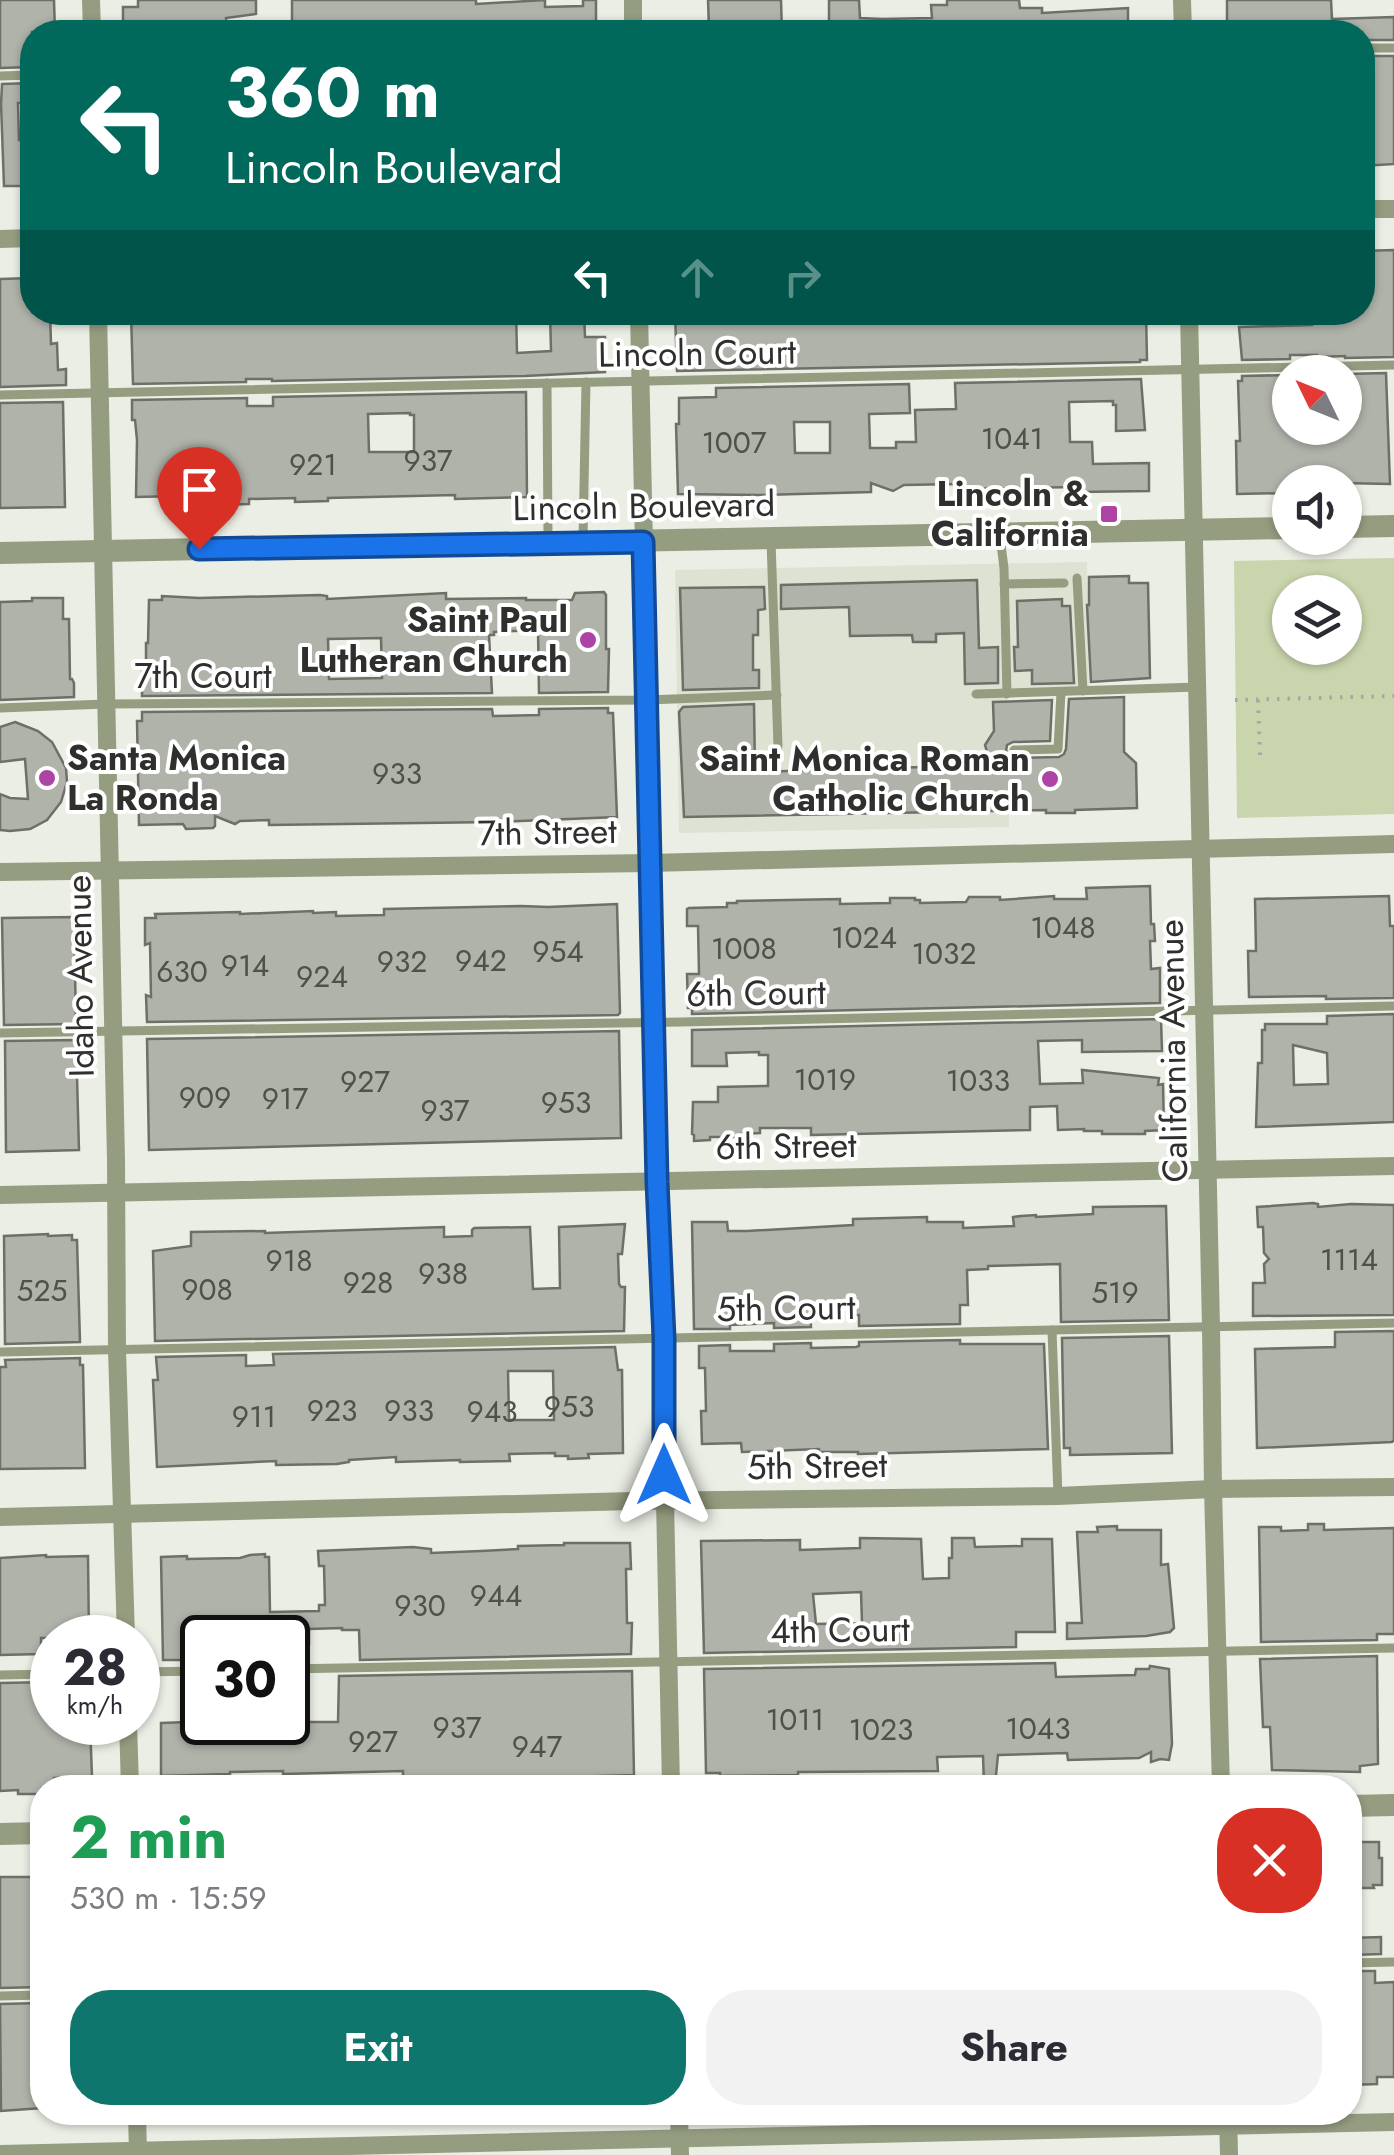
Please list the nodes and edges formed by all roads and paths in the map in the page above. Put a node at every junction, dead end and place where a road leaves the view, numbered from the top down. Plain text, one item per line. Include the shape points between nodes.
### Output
1 (98, 325) edge
2 (640, 325) edge
3 (1190, 325) edge
4 (1394, 365) edge
5 (1191, 370) junction
6 (586, 382) junction
7 (547, 383) junction
8 (642, 383) junction
9 (100, 393) junction
10 (0, 395) edge
11 (1394, 526) edge
12 (1362, 527) edge
13 (1272, 528) edge
14 (1194, 530) junction
15 (1000, 534) junction
16 (771, 538) junction
17 (643, 542) junction
18 (548, 543) junction
19 (583, 543) junction
20 (103, 551) junction
21 (0, 553) edge
22 (1078, 578) dead end
23 (1004, 584) junction
24 (1064, 584) dead end
25 (1198, 687) junction
26 (1083, 691) junction
27 (1061, 692) junction
28 (976, 694) dead end
29 (1007, 694) junction
30 (777, 695) junction
31 (1394, 696) edge
32 (647, 700) junction
33 (1235, 700) dead end
34 (1258, 700) junction
35 (106, 704) junction
36 (0, 708) edge
37 (778, 746) dead end
38 (1014, 750) dead end
39 (1260, 755) dead end
40 (1394, 844) edge
41 (1201, 848) junction
42 (650, 863) junction
43 (110, 870) junction
44 (0, 872) edge
45 (1394, 1006) edge
46 (1204, 1010) junction
47 (654, 1022) junction
48 (114, 1031) junction
49 (0, 1033) edge
50 (1394, 1166) edge
51 (1208, 1170) junction
52 (657, 1182) junction
53 (117, 1193) junction
54 (0, 1196) edge
55 (1394, 1323) edge
56 (1211, 1327) junction
57 (1052, 1330) junction
58 (664, 1338) junction
59 (118, 1350) junction
60 (0, 1352) edge
61 (1394, 1488) edge
62 (1213, 1489) junction
63 (1058, 1496) junction
64 (664, 1500) junction
65 (122, 1514) junction
66 (0, 1517) edge
67 (125, 1615) edge
68 (1394, 1648) edge
69 (1218, 1651) junction
70 (668, 1660) junction
71 (310, 1668) edge
72 (30, 1674) edge
73 (0, 1675) edge
74 (129, 1745) edge
75 (130, 1775) edge
76 (671, 1775) edge
77 (1221, 1775) edge
78 (1394, 1805) edge
79 (1362, 1806) edge
80 (30, 1833) edge
81 (0, 1834) edge
82 (1394, 1962) edge
83 (1362, 1963) edge
84 (30, 1995) edge
85 (0, 1996) edge
86 (1362, 2121) edge
87 (1394, 2122) edge
88 (137, 2125) edge
89 (1106, 2125) edge
90 (1228, 2125) edge
91 (679, 2146) edge
92 (138, 2153) edge
93 (0, 2154) edge
94 (1229, 2155) edge

1 - 9 street, Idaho Avenue
2 - 8 street
3 - 5 street, California Avenue
4 - 5 lane, Lincoln Court
5 - 8 lane, Lincoln Court
5 - 14 street, California Avenue
6 - 7 lane, Lincoln Court
6 - 8 lane, Lincoln Court
6 - 19 lane
7 - 9 lane, Lincoln Court
7 - 18 lane
8 - 17 street
9 - 10 lane, Lincoln Court
9 - 20 street, Idaho Avenue
11 - 12 street
13 - 14 street, Lincoln Boulevard
14 - 15 street, Lincoln Boulevard
14 - 25 street, California Avenue
15 - 16 street, Lincoln Boulevard
15 - 23 lane
16 - 17 street, Lincoln Boulevard
16 - 30 lane
17 - 19 street, Lincoln Boulevard
17 - 32 street
18 - 19 street, Lincoln Boulevard
18 - 20 street, Lincoln Boulevard
20 - 21 street, Lincoln Boulevard
20 - 35 street, Idaho Avenue
22 - 26 lane
23 - 24 lane
23 - 29 lane
25 - 26 lane
25 - 41 street, California Avenue
26 - 27 lane
27 - 29 lane
27 - 38 lane via 1058,749
28 - 29 lane
30 - 32 lane, 7th Court
30 - 37 lane
31 - 34 path
32 - 35 lane, 7th Court
32 - 42 street
33 - 34 path
34 - 39 path
35 - 36 lane, 7th Court
35 - 43 street, Idaho Avenue
40 - 41 street, 7th Street
41 - 42 street, 7th Street
41 - 46 street, California Avenue
42 - 43 street, 7th Street
42 - 47 street
43 - 44 street, 7th Street
43 - 48 street, Idaho Avenue
45 - 46 lane, 6th Court
46 - 47 lane, 6th Court
46 - 51 street, California Avenue
47 - 48 lane, 6th Court
47 - 52 street
48 - 49 lane, 6th Court
48 - 53 street, Idaho Avenue
50 - 51 street, 6th Street
51 - 52 street, 6th Street
51 - 56 street, California Avenue
52 - 53 street, 6th Street
52 - 58 street
53 - 54 street, 6th Street
53 - 59 street, Idaho Avenue
55 - 56 lane, 5th Court
56 - 57 lane, 5th Court
56 - 62 street, California Avenue
57 - 58 lane, 5th Court
57 - 63 lane
58 - 59 lane, 5th Court
58 - 64 street
59 - 60 lane, 5th Court
59 - 65 street, Idaho Avenue
61 - 62 street, 5th Street
62 - 63 street, 5th Street
62 - 69 street, California Avenue
63 - 64 street, 5th Street
64 - 65 street, 5th Street
64 - 70 street
65 - 66 street, 5th Street
65 - 67 street, Idaho Avenue
68 - 69 lane, 4th Court
69 - 70 lane, 4th Court
69 - 77 street, California Avenue
70 - 71 lane, 4th Court
70 - 76 street
72 - 73 lane
74 - 75 street
78 - 79 street
80 - 81 street
82 - 83 lane
84 - 85 lane
86 - 87 street
88 - 92 street
89 - 91 street
90 - 94 street
91 - 92 street
92 - 93 street

